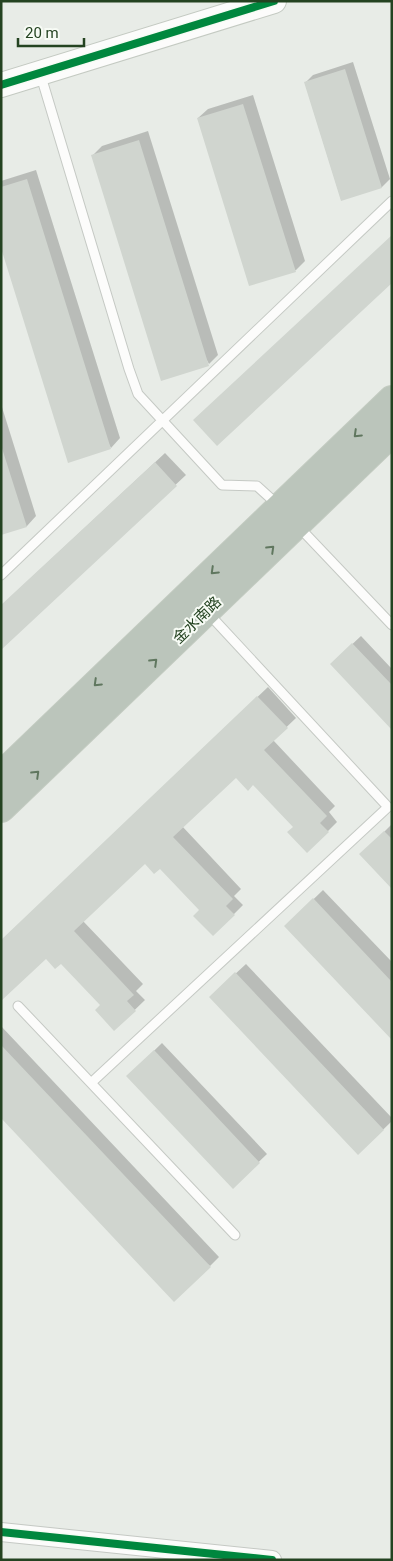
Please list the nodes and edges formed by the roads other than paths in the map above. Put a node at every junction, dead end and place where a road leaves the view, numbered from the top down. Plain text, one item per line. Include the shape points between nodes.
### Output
1 (274, 1) edge
2 (40, 73) junction
3 (1, 84) edge
4 (392, 201) edge
5 (392, 400) edge
6 (162, 421) junction
7 (392, 432) edge
8 (288, 516) junction
9 (1, 575) edge
10 (206, 611) junction
11 (392, 625) edge
12 (1, 776) edge
13 (1, 808) edge
14 (18, 1006) dead end
15 (91, 1083) junction
16 (236, 1235) dead end
17 (1, 1532) edge
18 (272, 1560) edge

1 - 2 street
2 - 3 street
2 - 6 lane via 128,369 138,394
4 - 6 lane
5 -> 8 highway, 金水南路
6 - 8 lane via 222,485 257,486
6 - 9 lane
7 - 8 highway, 金水南路
10 -> 8 highway, 金水南路
8 - 11 lane
8 -> 12 highway, 金水南路
13 -> 10 highway, 金水南路
10 - 15 lane via 388,807
14 - 15 lane
15 - 16 lane
17 - 18 street

